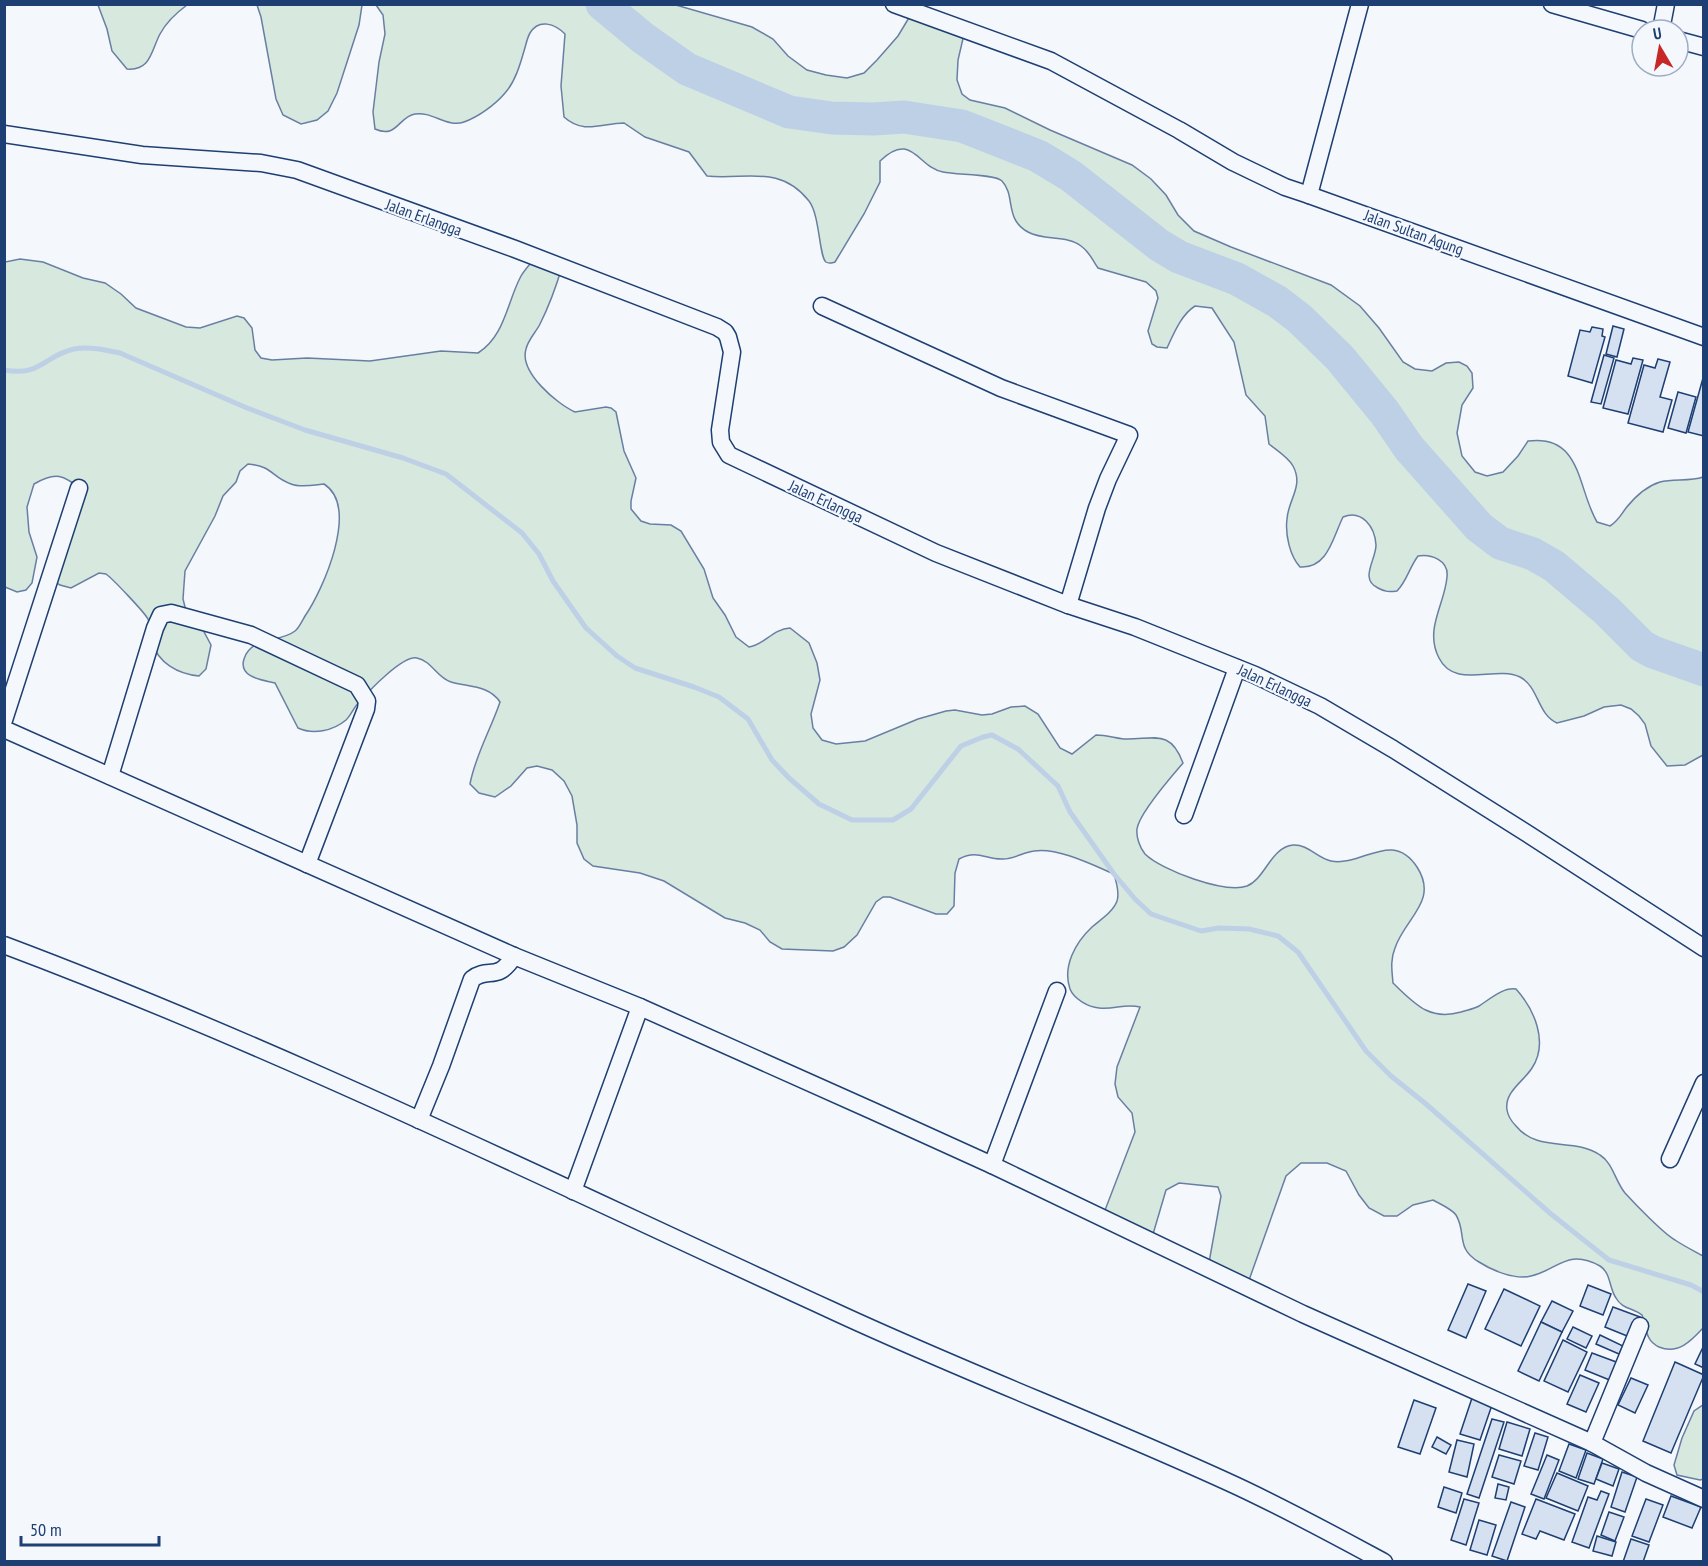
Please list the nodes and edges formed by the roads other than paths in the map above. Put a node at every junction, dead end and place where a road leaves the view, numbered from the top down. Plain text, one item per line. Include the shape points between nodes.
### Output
1 (894, 4) edge
2 (1360, 4) edge
3 (1552, 4) edge
4 (1630, 27) edge
5 (4, 134) edge
6 (1309, 195) junction
7 (822, 306) dead end
8 (1704, 337) edge
9 (79, 488) dead end
10 (1068, 605) junction
11 (1237, 668) junction
12 (4, 720) edge
13 (4, 729) edge
14 (110, 777) junction
15 (1184, 815) dead end
16 (307, 864) junction
17 (4, 945) edge
18 (1704, 948) edge
19 (514, 956) junction
20 (1057, 991) dead end
21 (640, 1007) junction
22 (1704, 1083) edge
23 (419, 1120) junction
24 (1670, 1159) dead end
25 (992, 1165) junction
26 (573, 1191) junction
27 (1640, 1326) dead end
28 (1592, 1443) junction
29 (1704, 1499) edge
30 (1376, 1560) edge

1 - 6 street, Jalan Sultan Agung via 1052,61 1233,162
2 - 6 street
3 - 4 street
5 - 10 street, Jalan Erlangga via 142,155 261,163 297,170 717,327 732,345 720,430 721,442 729,455 936,553
6 - 8 street, Jalan Sultan Agung
7 - 10 street via 1001,388 1129,435 1097,508
9 - 12 street
10 - 11 street, Jalan Erlangga
11 - 15 street
11 - 18 street, Jalan Erlangga via 1320,706 1393,749
13 - 14 street
14 - 16 street
14 - 16 street via 161,615 171,613 251,635 357,685 367,701
16 - 19 street
17 - 23 street via 194,1021
19 - 21 street
19 - 23 street via 501,972 479,974 472,979
20 - 25 street
21 - 25 street
21 - 26 street
22 - 24 street
23 - 26 street
25 - 28 street via 1303,1314
26 - 30 street via 836,1313 1230,1483
27 - 28 street
28 - 29 street

